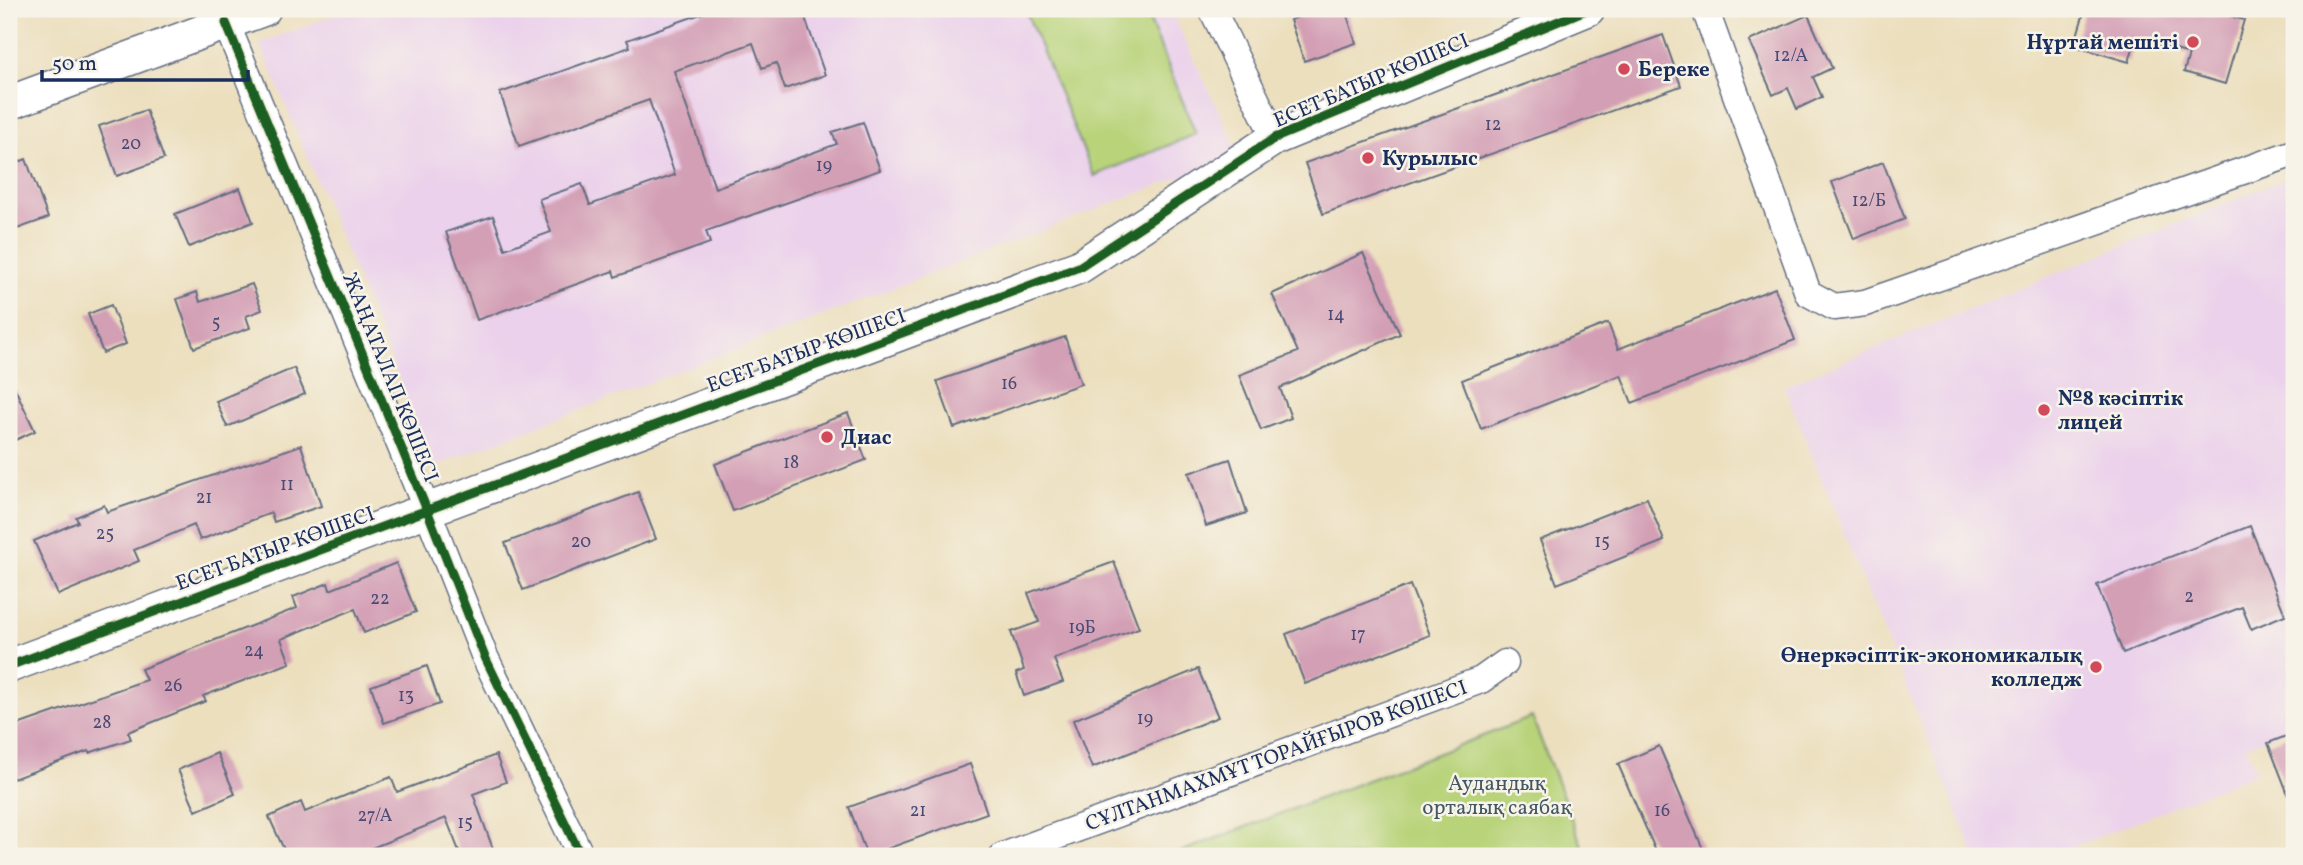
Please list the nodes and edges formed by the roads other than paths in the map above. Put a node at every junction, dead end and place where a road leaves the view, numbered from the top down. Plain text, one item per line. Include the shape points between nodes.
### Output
1 (264, 9) edge
2 (1212, 9) edge
3 (1588, 9) edge
4 (1705, 9) edge
5 (226, 23) junction
6 (9, 103) edge
7 (1275, 138) junction
8 (2294, 153) edge
9 (427, 510) junction
10 (1505, 663) dead end
11 (9, 666) edge
12 (1058, 846) edge
13 (581, 856) edge
14 (1003, 856) edge

1 - 5 street
2 - 7 street
3 - 7 street, ЕСЕТ БАТЫР КӨШЕСІ
4 - 8 street via 1808,293 1834,307 1865,303
5 - 6 street
5 - 9 street, ЖАҢАТАЛАП КӨШЕСІ
7 - 9 street, ЕСЕТ БАТЫР КӨШЕСІ via 1079,267
9 - 11 street, ЕСЕТ БАТЫР КӨШЕСІ
9 - 13 street, ЖАҢАТАЛАП КӨШЕСІ via 484,655
10 - 12 street, СҰЛТАНМАХМҰТ ТОРАЙҒЫРОВ КӨШЕСІ via 1481,680
12 - 14 street, СҰЛТАНМАХМҰТ ТОРАЙҒЫРОВ КӨШЕСІ

